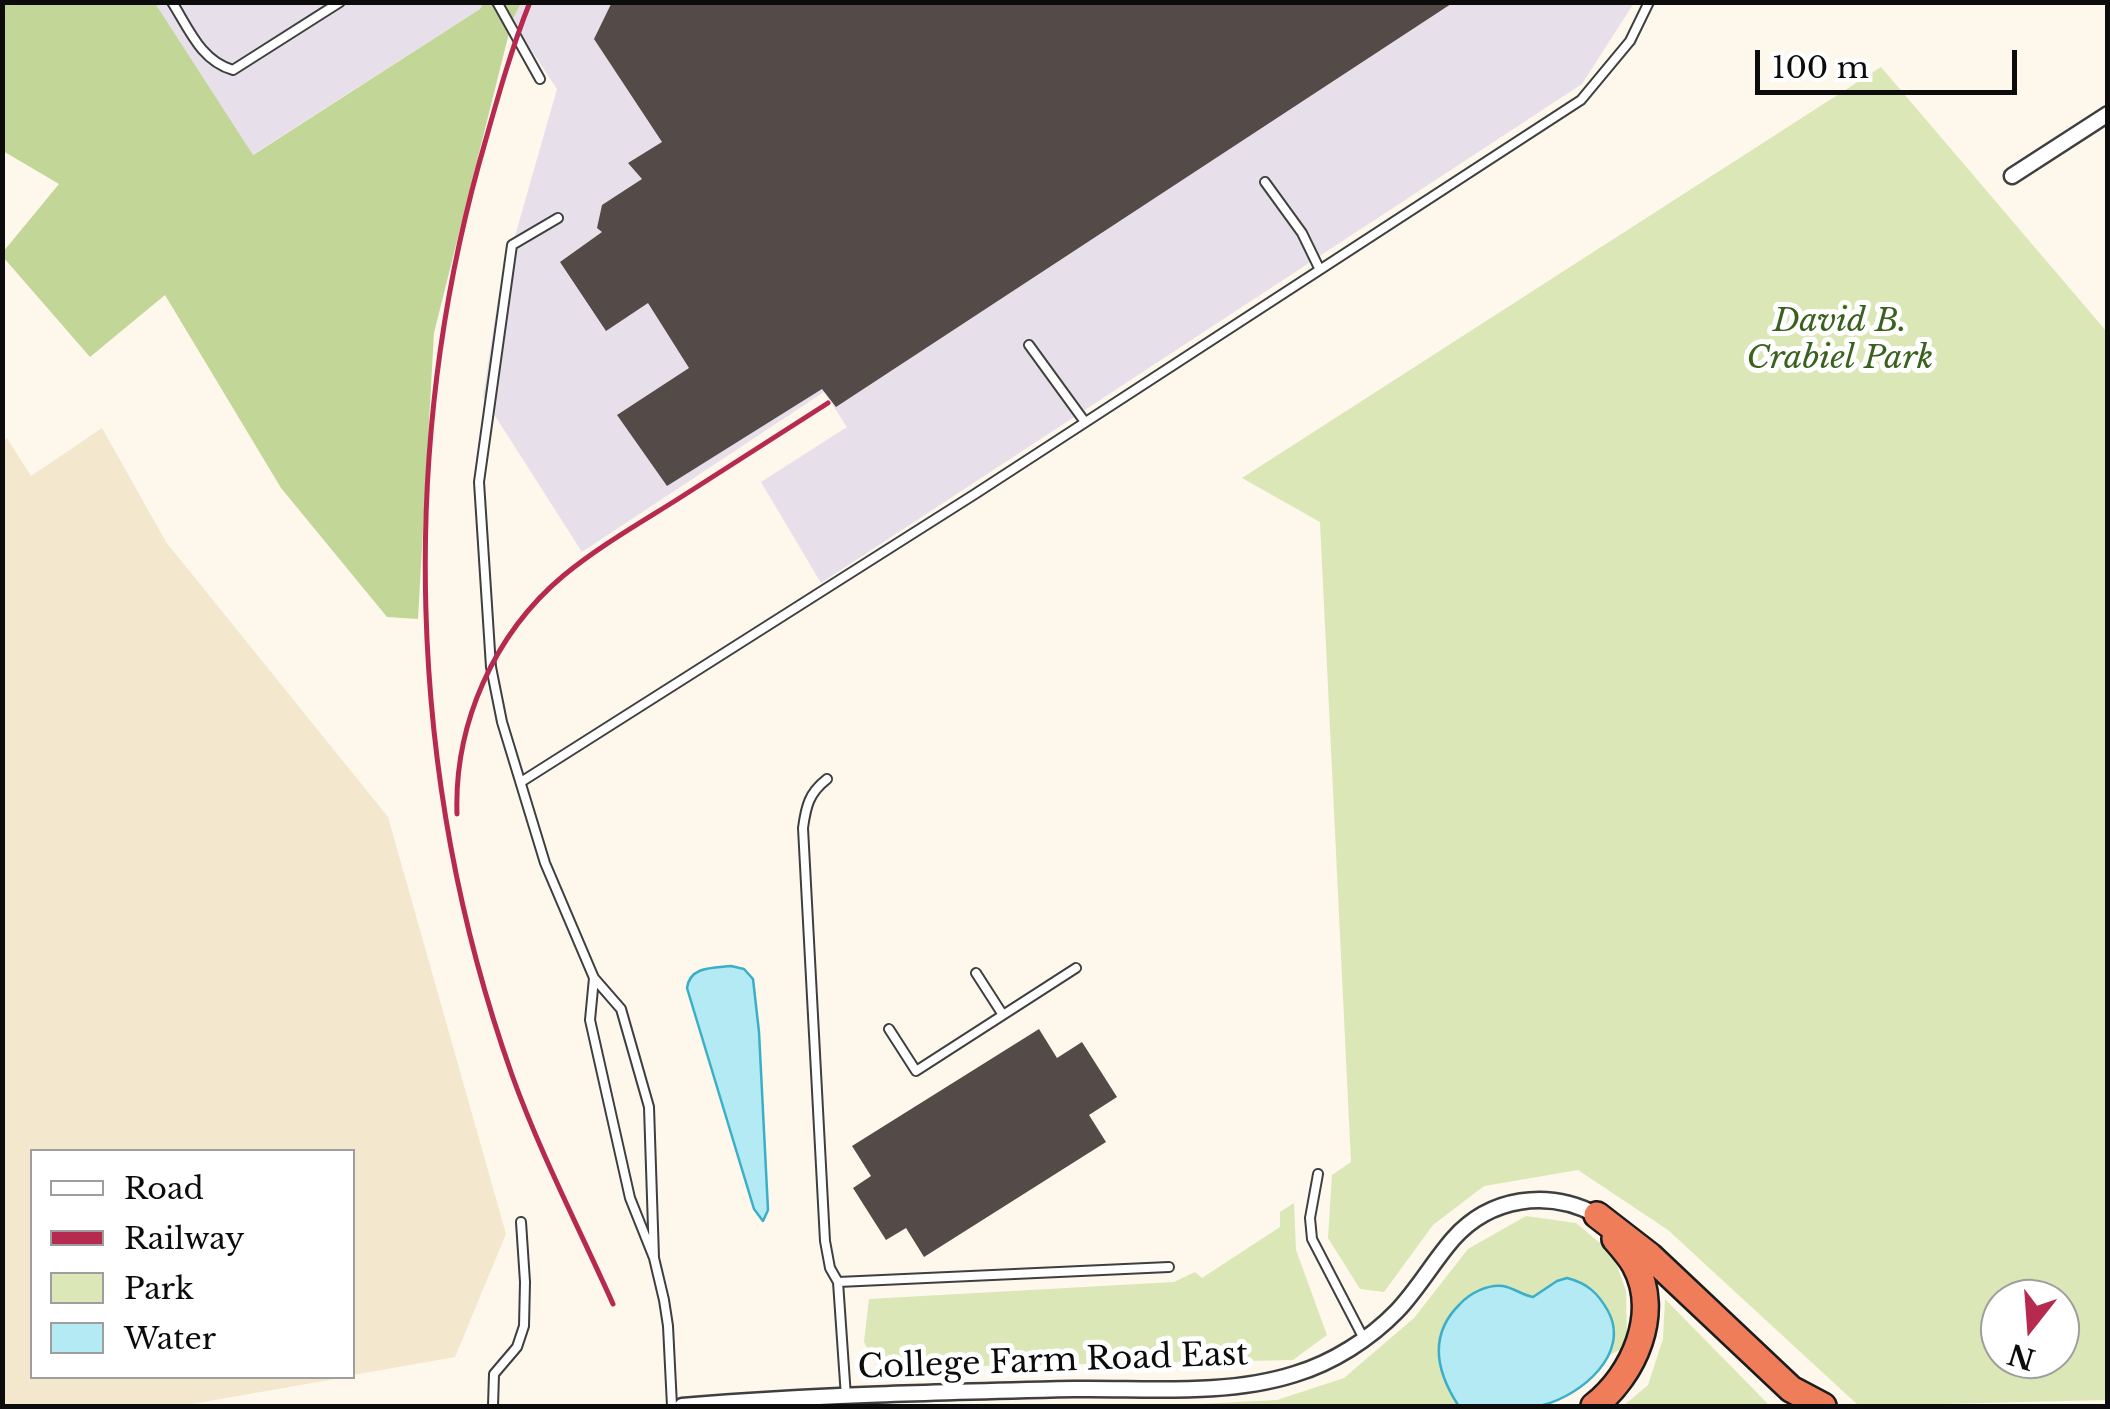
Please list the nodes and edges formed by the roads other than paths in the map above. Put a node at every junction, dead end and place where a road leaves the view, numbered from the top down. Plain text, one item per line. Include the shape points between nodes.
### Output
1 (172, 2) edge
2 (340, 2) edge
3 (497, 2) edge
4 (1649, 2) edge
5 (540, 79) dead end
6 (2108, 114) edge
7 (2012, 176) dead end
8 (1265, 182) dead end
9 (558, 218) dead end
10 (1319, 268) junction
11 (1030, 345) dead end
12 (1084, 422) junction
13 (826, 779) dead end
14 (521, 782) junction
15 (1076, 968) dead end
16 (976, 973) dead end
17 (594, 978) junction
18 (1003, 1015) junction
19 (889, 1030) dead end
20 (1318, 1174) dead end
21 (1597, 1215) junction
22 (521, 1222) dead end
23 (654, 1258) junction
24 (1169, 1267) dead end
25 (838, 1282) junction
26 (1364, 1338) junction
27 (846, 1397) junction
28 (493, 1406) edge
29 (672, 1406) edge
30 (682, 1406) edge
31 (1594, 1406) edge
32 (1822, 1406) edge

1 - 2 lane via 207,58 233,70
3 - 5 lane
4 - 10 lane via 1630,41 1582,100
6 - 7 street
8 - 10 lane
9 - 14 lane via 512,245 479,482 492,666
10 - 12 lane
11 - 12 lane
12 - 14 lane
13 - 25 lane via 806,804 803,828 825,1241
14 - 17 lane via 545,864
15 - 18 lane
16 - 18 lane
17 - 23 lane via 590,1020 630,1198
17 - 23 lane via 621,1008 649,1108
18 - 19 lane via 916,1071
20 - 26 lane via 1312,1239
21 - 26 street, College Farm Road East via 1530,1199 1488,1212 1453,1239 1398,1310
21 - 31 highway via 1635,1265 1644,1313 1624,1376
21 - 32 highway via 1791,1388
22 - 28 lane via 524,1326 517,1347 494,1374
23 - 29 lane via 668,1326
24 - 25 lane
25 - 27 lane
26 - 27 street, College Farm Road East via 1313,1368 1257,1383
27 - 30 street, College Farm Road East

